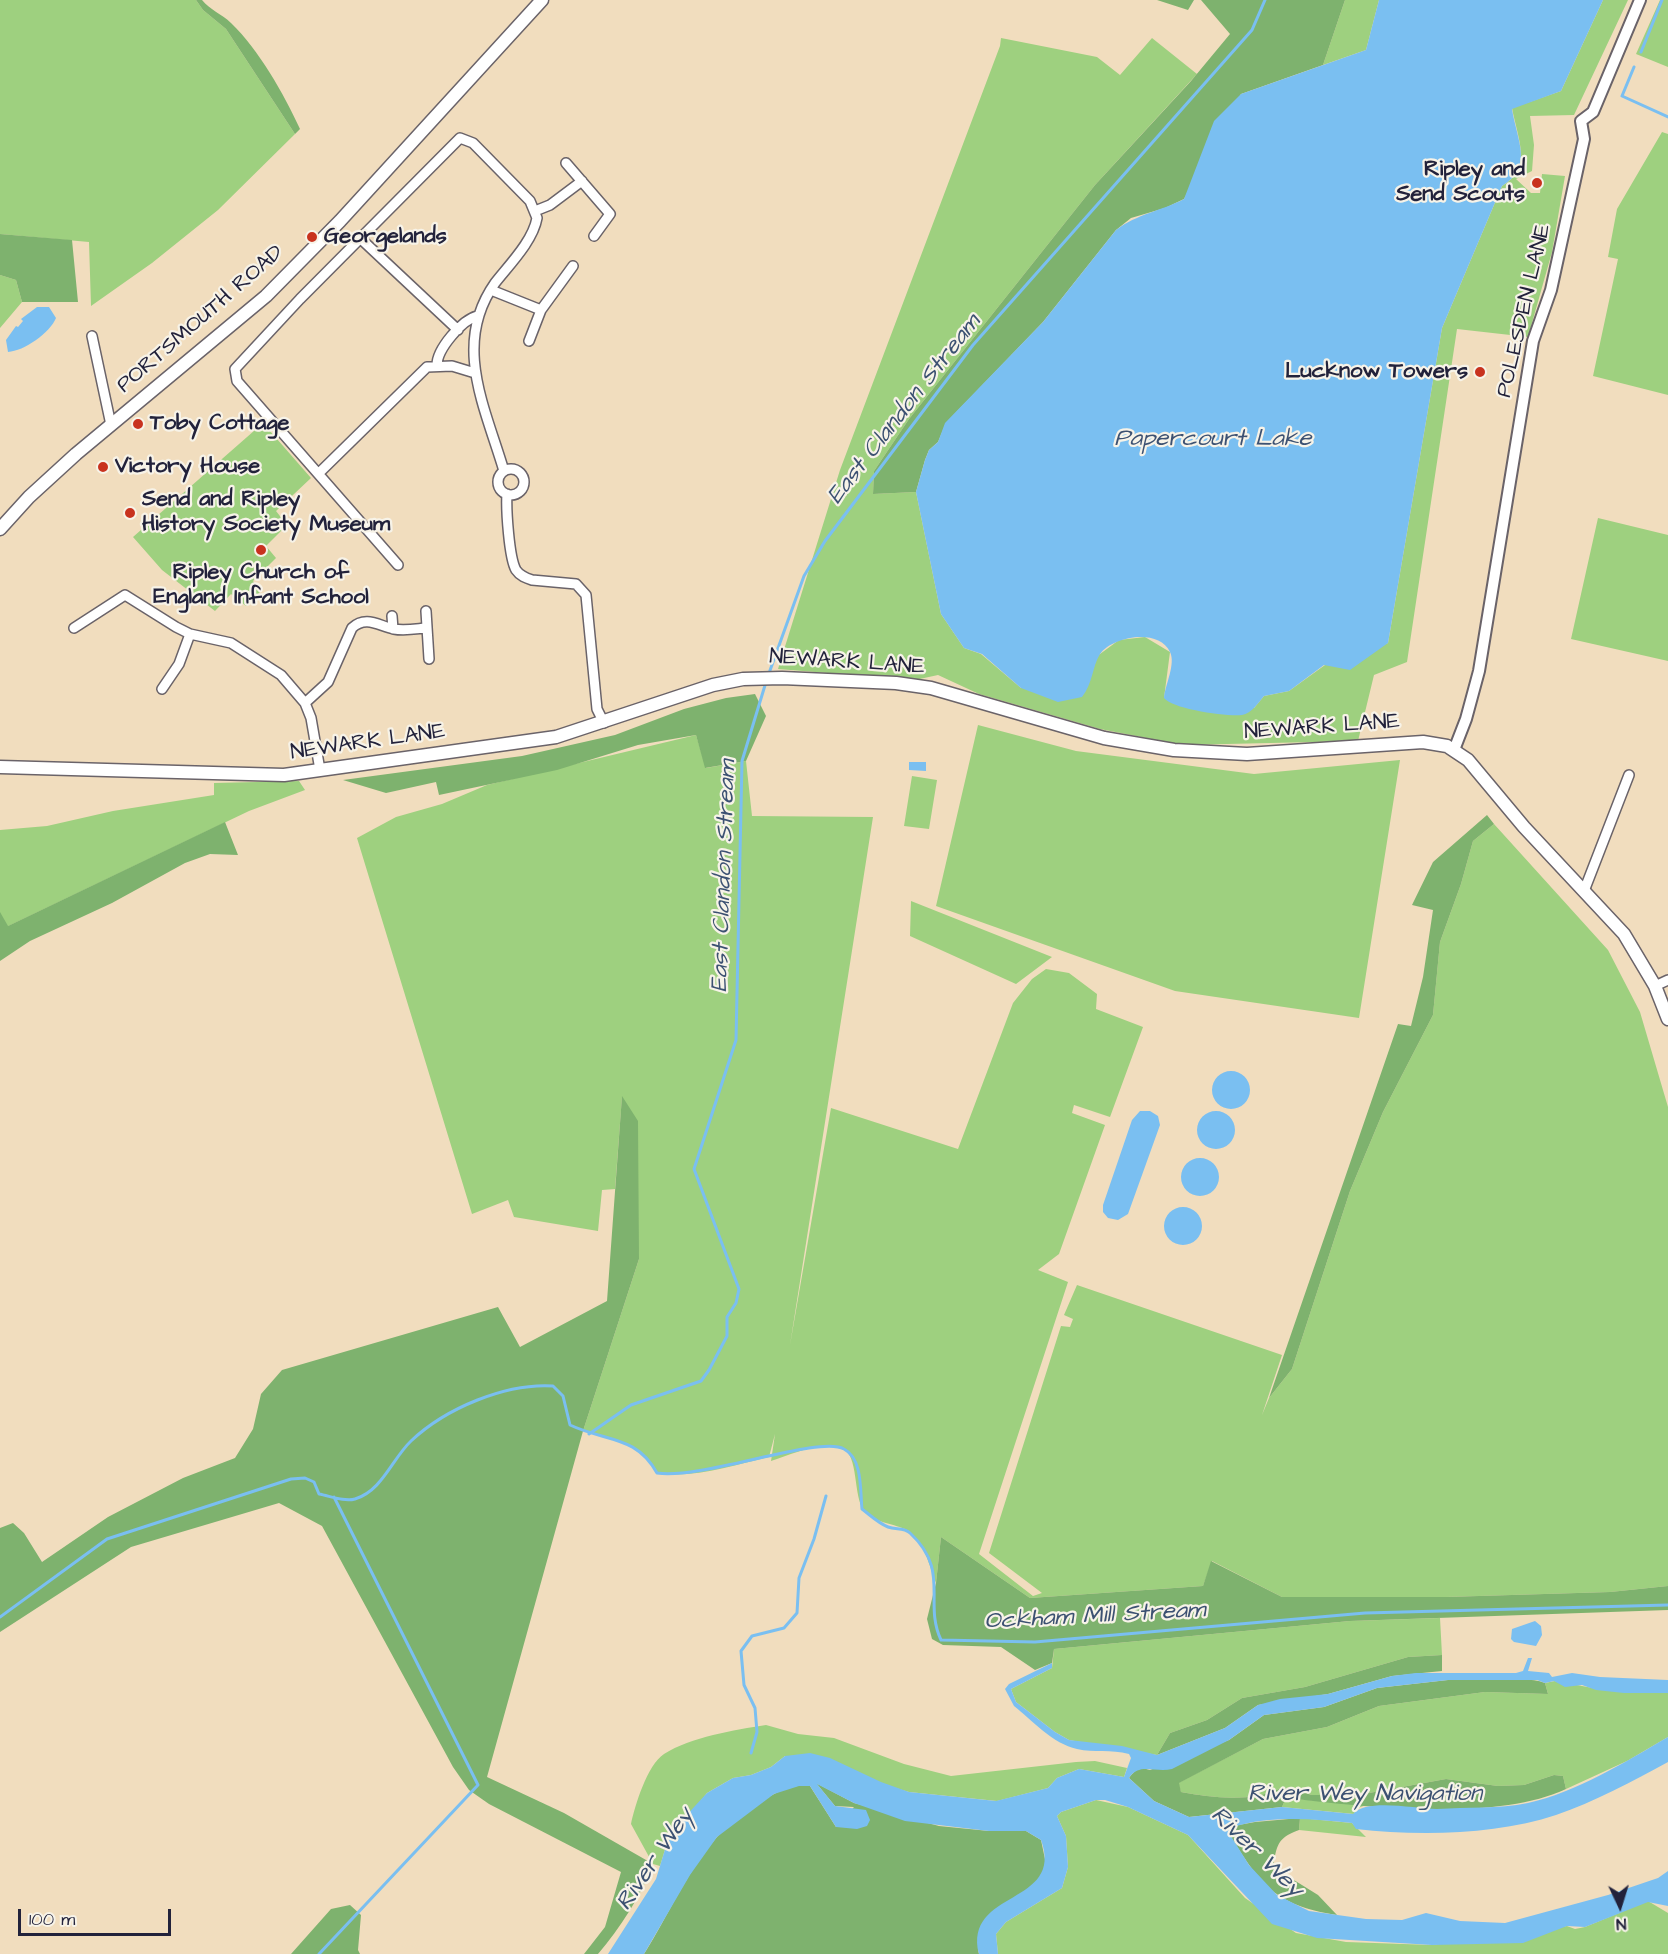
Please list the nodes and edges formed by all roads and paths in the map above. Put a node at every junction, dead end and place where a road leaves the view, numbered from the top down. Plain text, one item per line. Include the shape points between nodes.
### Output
1 (542, 0) edge
2 (1640, 0) edge
3 (566, 163) dead end
4 (582, 181) junction
5 (535, 211) junction
6 (594, 236) dead end
7 (361, 239) junction
8 (573, 266) dead end
9 (490, 290) junction
10 (541, 310) junction
11 (477, 316) junction
12 (458, 330) junction
13 (92, 336) dead end
14 (529, 341) dead end
15 (437, 365) junction
16 (475, 373) junction
17 (111, 425) junction
18 (504, 471) junction
19 (319, 473) junction
20 (507, 494) junction
21 (0, 529) edge
22 (398, 565) dead end
23 (426, 612) dead end
24 (392, 615) dead end
25 (74, 628) dead end
26 (425, 628) junction
27 (393, 629) junction
28 (190, 634) junction
29 (429, 659) dead end
30 (162, 689) dead end
31 (305, 703) junction
32 (604, 723) junction
33 (1454, 750) junction
34 (0, 767) edge
35 (320, 770) junction
36 (1629, 775) dead end
37 (1584, 891) junction
38 (1668, 980) edge
39 (1655, 986) junction
40 (1668, 1019) edge

1 - 17 main road, PORTSMOUTH ROAD via 298,265 240,320
2 - 33 street, POLESDEN LANE via 1593,112 1581,121 1584,139 1551,290 1533,341 1479,671
3 - 4 street
4 - 5 street via 550,205
4 - 6 street via 610,214
5 - 7 street via 473,142 458,139
5 - 9 street via 534,228
7 - 12 street
7 - 19 street via 237,366 237,381
8 - 10 street
9 - 10 street
9 - 11 street
10 - 14 street
11 - 12 street
11 - 16 street
12 - 15 street via 438,354
13 - 17 street
15 - 16 street
15 - 19 street via 418,374
16 - 18 street
17 - 21 main road, PORTSMOUTH ROAD via 42,484
18 - 20 street via 498,485
18 - 20 street via 516,470 524,480 518,492
19 - 22 street
20 - 32 street via 516,570 532,580 576,584 586,595 597,709
23 - 26 street
24 - 27 street
25 - 28 street via 125,595
26 - 27 street
26 - 29 street
27 - 31 street via 370,621 357,623 328,682
28 - 30 street via 179,664
28 - 31 street via 231,644 281,675
31 - 35 street
32 - 33 main road, NEWARK LANE via 699,689 757,678 782,678 931,688 1104,738 1174,750 1247,754 1423,742
32 - 35 main road, NEWARK LANE via 531,741
33 - 37 main road, NEWARK LANE via 1468,760
34 - 35 main road, NEWARK LANE via 284,775
36 - 37 street
37 - 39 main road, NEWARK LANE via 1628,939
38 - 39 street
39 - 40 main road, NEWARK LANE

